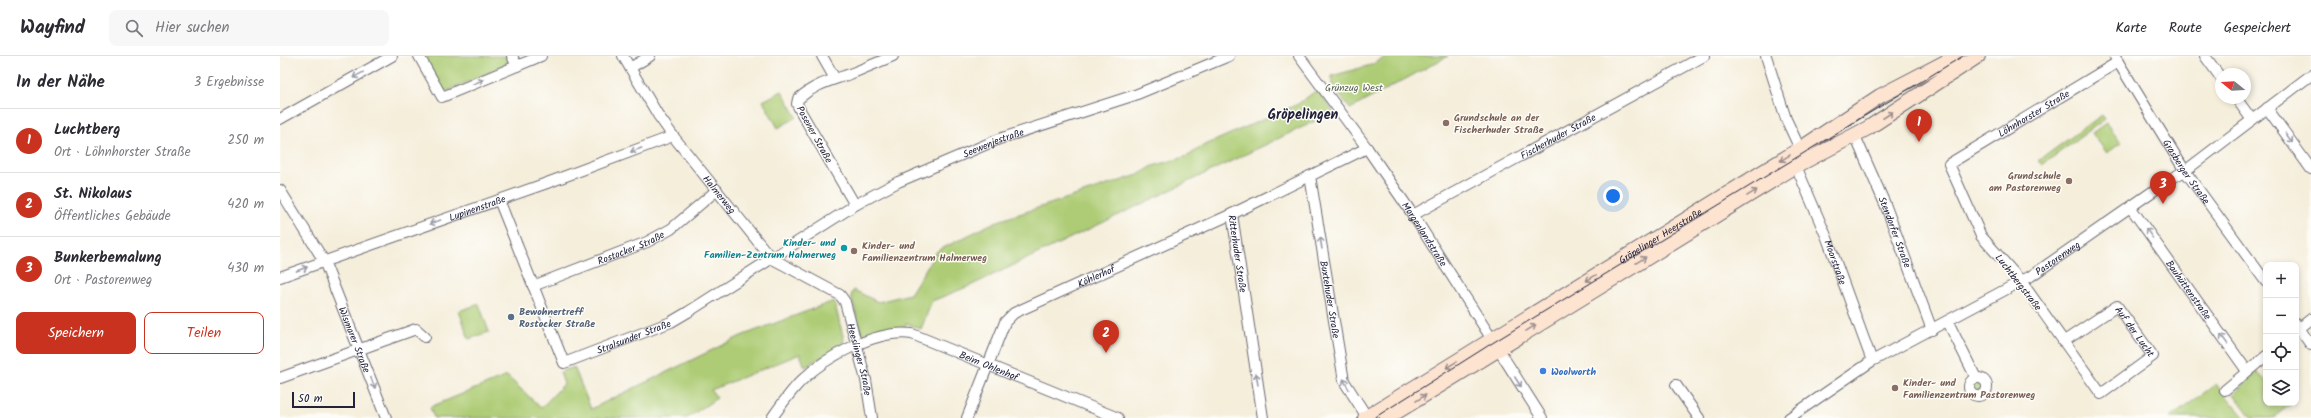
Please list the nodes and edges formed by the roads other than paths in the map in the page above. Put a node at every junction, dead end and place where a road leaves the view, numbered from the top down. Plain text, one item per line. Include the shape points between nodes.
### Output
1 (392, 56) edge
2 (419, 56) edge
3 (512, 56) edge
4 (541, 56) edge
5 (623, 56) edge
6 (650, 56) edge
7 (822, 56) edge
8 (893, 56) edge
9 (1228, 56) edge
10 (1299, 56) edge
11 (1704, 56) edge
12 (1766, 56) edge
13 (1957, 56) edge
14 (1978, 56) edge
15 (2205, 56) edge
16 (2116, 59) edge
17 (517, 66) junction
18 (630, 68) junction
19 (2215, 70) edge
20 (834, 77) junction
21 (2310, 79) edge
22 (2240, 104) edge
23 (2267, 108) junction
24 (280, 119) edge
25 (2252, 120) junction
26 (673, 136) junction
27 (1855, 136) junction
28 (1367, 148) junction
29 (1800, 149) junction
30 (1949, 164) joint
31 (1796, 166) junction
32 (2311, 169) edge
33 (2185, 171) junction
34 (1310, 176) junction
35 (280, 190) edge
36 (717, 190) junction
37 (499, 200) junction
38 (855, 205) junction
39 (2131, 208) junction
40 (1232, 214) junction
41 (1413, 215) junction
42 (771, 258) junction
43 (324, 261) junction
44 (280, 277) edge
45 (2263, 278) edge
46 (2020, 281) junction
47 (533, 286) junction
48 (845, 302) joint
49 (2311, 319) edge
50 (1948, 322) junction
51 (2299, 327) edge
52 (1932, 330) junction
53 (2299, 330) edge
54 (425, 337) dead end
55 (2063, 342) junction
56 (856, 344) junction
57 (1495, 344) junction
58 (2311, 345) edge
59 (360, 348) junction
60 (2263, 358) edge
61 (1872, 361) junction
62 (988, 365) junction
63 (2247, 371) junction
64 (280, 378) edge
65 (1976, 378) dead end
66 (1676, 385) dead end
67 (2225, 390) dead end
68 (2101, 394) joint
69 (386, 418) edge
70 (772, 418) edge
71 (872, 418) edge
72 (966, 418) edge
73 (1118, 418) edge
74 (1264, 418) edge
75 (1366, 418) edge
76 (1387, 418) edge
77 (1542, 418) edge
78 (1699, 418) edge
79 (1789, 418) edge

1 -> 24 street
2 -> 17 street via 442,97
3 - 17 street
4 - 17 street
5 - 18 street, Halmerweg
6 - 18 street
7 - 20 street
8 - 20 street, Posener Straße
9 - 38 street, Seewenjestraße via 1135,95 971,150 898,182
10 - 28 street, Morgenlandstraße
11 - 41 street, Fischerhuder Straße
12 - 29 street via 1786,119
13 - 29 main road, Gröpelinger Heerstraße via 1880,96
27 -> 14 main road, Gröpelinger Heerstraße
15 - 19 street
16 - 30 street, Löhnhorster Straße
16 - 33 street, Grasberger Straße
18 - 26 street, Halmerweg
20 - 38 street, Posener Straße via 804,93 798,99 798,104
21 - 23 street, Pastorenweg
22 - 25 street
23 - 25 street, Pastorenweg
23 -> 32 street
25 - 33 street, Pastorenweg
26 - 36 street, Halmerweg
26 -> 37 street, Lupinenstraße
27 - 31 main road, Gröpelinger Heerstraße
27 - 52 street, Stendorfer Straße via 1885,204
28 - 34 street, Ritterhuder Straße
28 - 41 street, Morgenlandstraße
29 -> 57 main road, Gröpelinger Heerstraße
30 - 46 street, Luchtbergstraße via 1981,236
57 -> 31 main road, Gröpelinger Heerstraße
31 - 61 street, Moorstraße via 1827,238
33 - 39 street, Pastorenweg
33 - 45 street, Grasberger Straße
34 - 40 street, Ritterhuder Straße
75 -> 34 street, Buxtehuder Straße via 1344,381
35 - 43 street, Wismarer Straße
36 - 42 street, Halmerweg
36 - 47 street, Rostocker Straße via 671,229 647,242
37 -> 43 street, Lupinenstraße
37 - 47 street
38 - 42 street, Seewenjestraße
39 - 46 street, Pastorenweg
63 -> 39 street, Bauhüttenstraße
40 - 62 street, Köhlerhof via 1014,313 1005,322
74 -> 40 street, Ritterhuder Straße
41 - 57 street, Morgenlandstraße
42 - 47 street, Stralsunder Straße via 670,322 564,363
42 - 48 street, Halmerweg via 840,295
44 -> 43 street, Lupinenstraße
43 - 59 street, Wismarer Straße
46 - 50 street, Pastorenweg
46 - 55 street, Luchtbergstraße
48 - 56 street, Heeslinger Straße
49 - 51 street
50 - 52 street, Pastorenweg
50 - 65 street
52 - 61 street, Pastorenweg
53 - 58 street
54 - 59 street via 416,329
55 - 68 street, Luchtbergstraße
55 - 68 street, Auf der Lucht via 2117,306 2153,356
56 - 62 street, Beim Ohlenhof via 902,333 912,334
56 - 70 street, Beim Ohlenhof via 820,365 800,381
56 - 71 street, Heeslinger Straße
57 -> 75 main road, Gröpelinger Heerstraße
76 -> 57 main road, Gröpelinger Heerstraße
57 -> 77 street, Morgenlandstraße
59 - 64 street
59 -> 69 street, Wismarer Straße
60 - 63 street
61 - 79 street, Pastorenweg
62 - 72 street, Köhlerhof
62 - 73 street, Beim Ohlenhof
63 - 67 street
66 - 78 street

